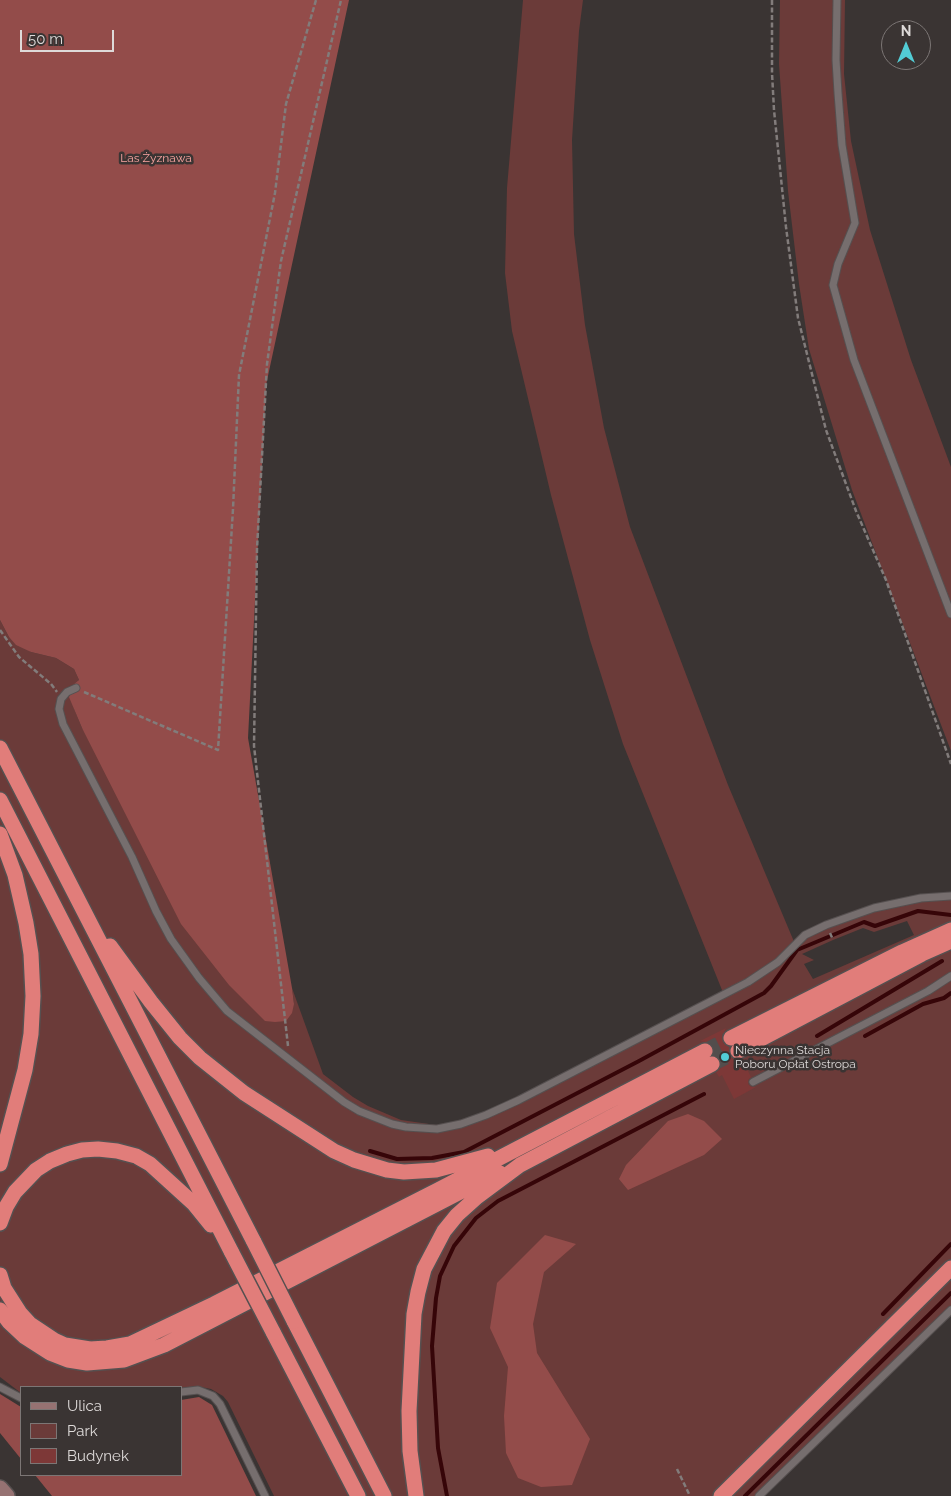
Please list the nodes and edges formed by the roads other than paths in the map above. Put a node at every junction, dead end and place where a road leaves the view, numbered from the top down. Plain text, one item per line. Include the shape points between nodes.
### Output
1 (837, 0) edge
2 (951, 614) edge
3 (76, 688) road end
4 (0, 748) edge
5 (0, 800) edge
6 (0, 834) edge
7 (951, 896) edge
8 (80, 904) junction
9 (950, 941) edge
10 (951, 976) edge
11 (734, 1044) tunnel mouth
12 (753, 1082) dead end
13 (521, 1146) junction
14 (0, 1164) edge
15 (520, 1166) junction
16 (0, 1224) edge
17 (232, 1253) junction
18 (951, 1268) edge
19 (0, 1275) edge
20 (0, 1310) edge
21 (951, 1310) edge
22 (0, 1387) edge
23 (182, 1392) edge
24 (20, 1397) edge
25 (0, 1488) edge
26 (6, 1496) edge
27 (264, 1496) edge
28 (358, 1496) edge
29 (384, 1496) edge
30 (416, 1496) edge
31 (721, 1496) edge
32 (759, 1496) edge

1 - 2 lane via 836,60 842,145 855,223 833,285 854,360
3 - 7 lane via 61,699 59,709 70,741 132,857 156,912 199,978 227,1011 344,1102 392,1124 427,1129 462,1124 486,1115 748,982 778,962 806,935 826,925 874,908 921,898
4 - 8 highway
5 - 17 highway
6 - 14 highway via 15,875 26,922 33,996 25,1070
8 - 13 highway via 151,1002 200,1058 244,1093 334,1151 387,1170 419,1172
8 - 29 highway, bridge
9 - 11 highway via 902,952
10 - 12 lane
13 - 15 highway via 709,1058
13 - 19 highway via 214,1304 143,1339 119,1346 90,1349 65,1345 41,1332 20,1313 4,1288
15 - 20 highway via 489,1177 164,1345 124,1360 87,1363 50,1353 24,1338
15 - 30 highway via 477,1197 450,1223 428,1259 420,1280 414,1314 409,1411
16 - 17 highway via 6,1207 24,1182 50,1161 82,1150 117,1151 136,1156 161,1172 194,1204
17 - 28 highway, bridge
18 - 31 highway
21 - 32 lane
22 - 24 lane
23 - 27 lane via 198,1390 220,1404
25 - 26 main road

